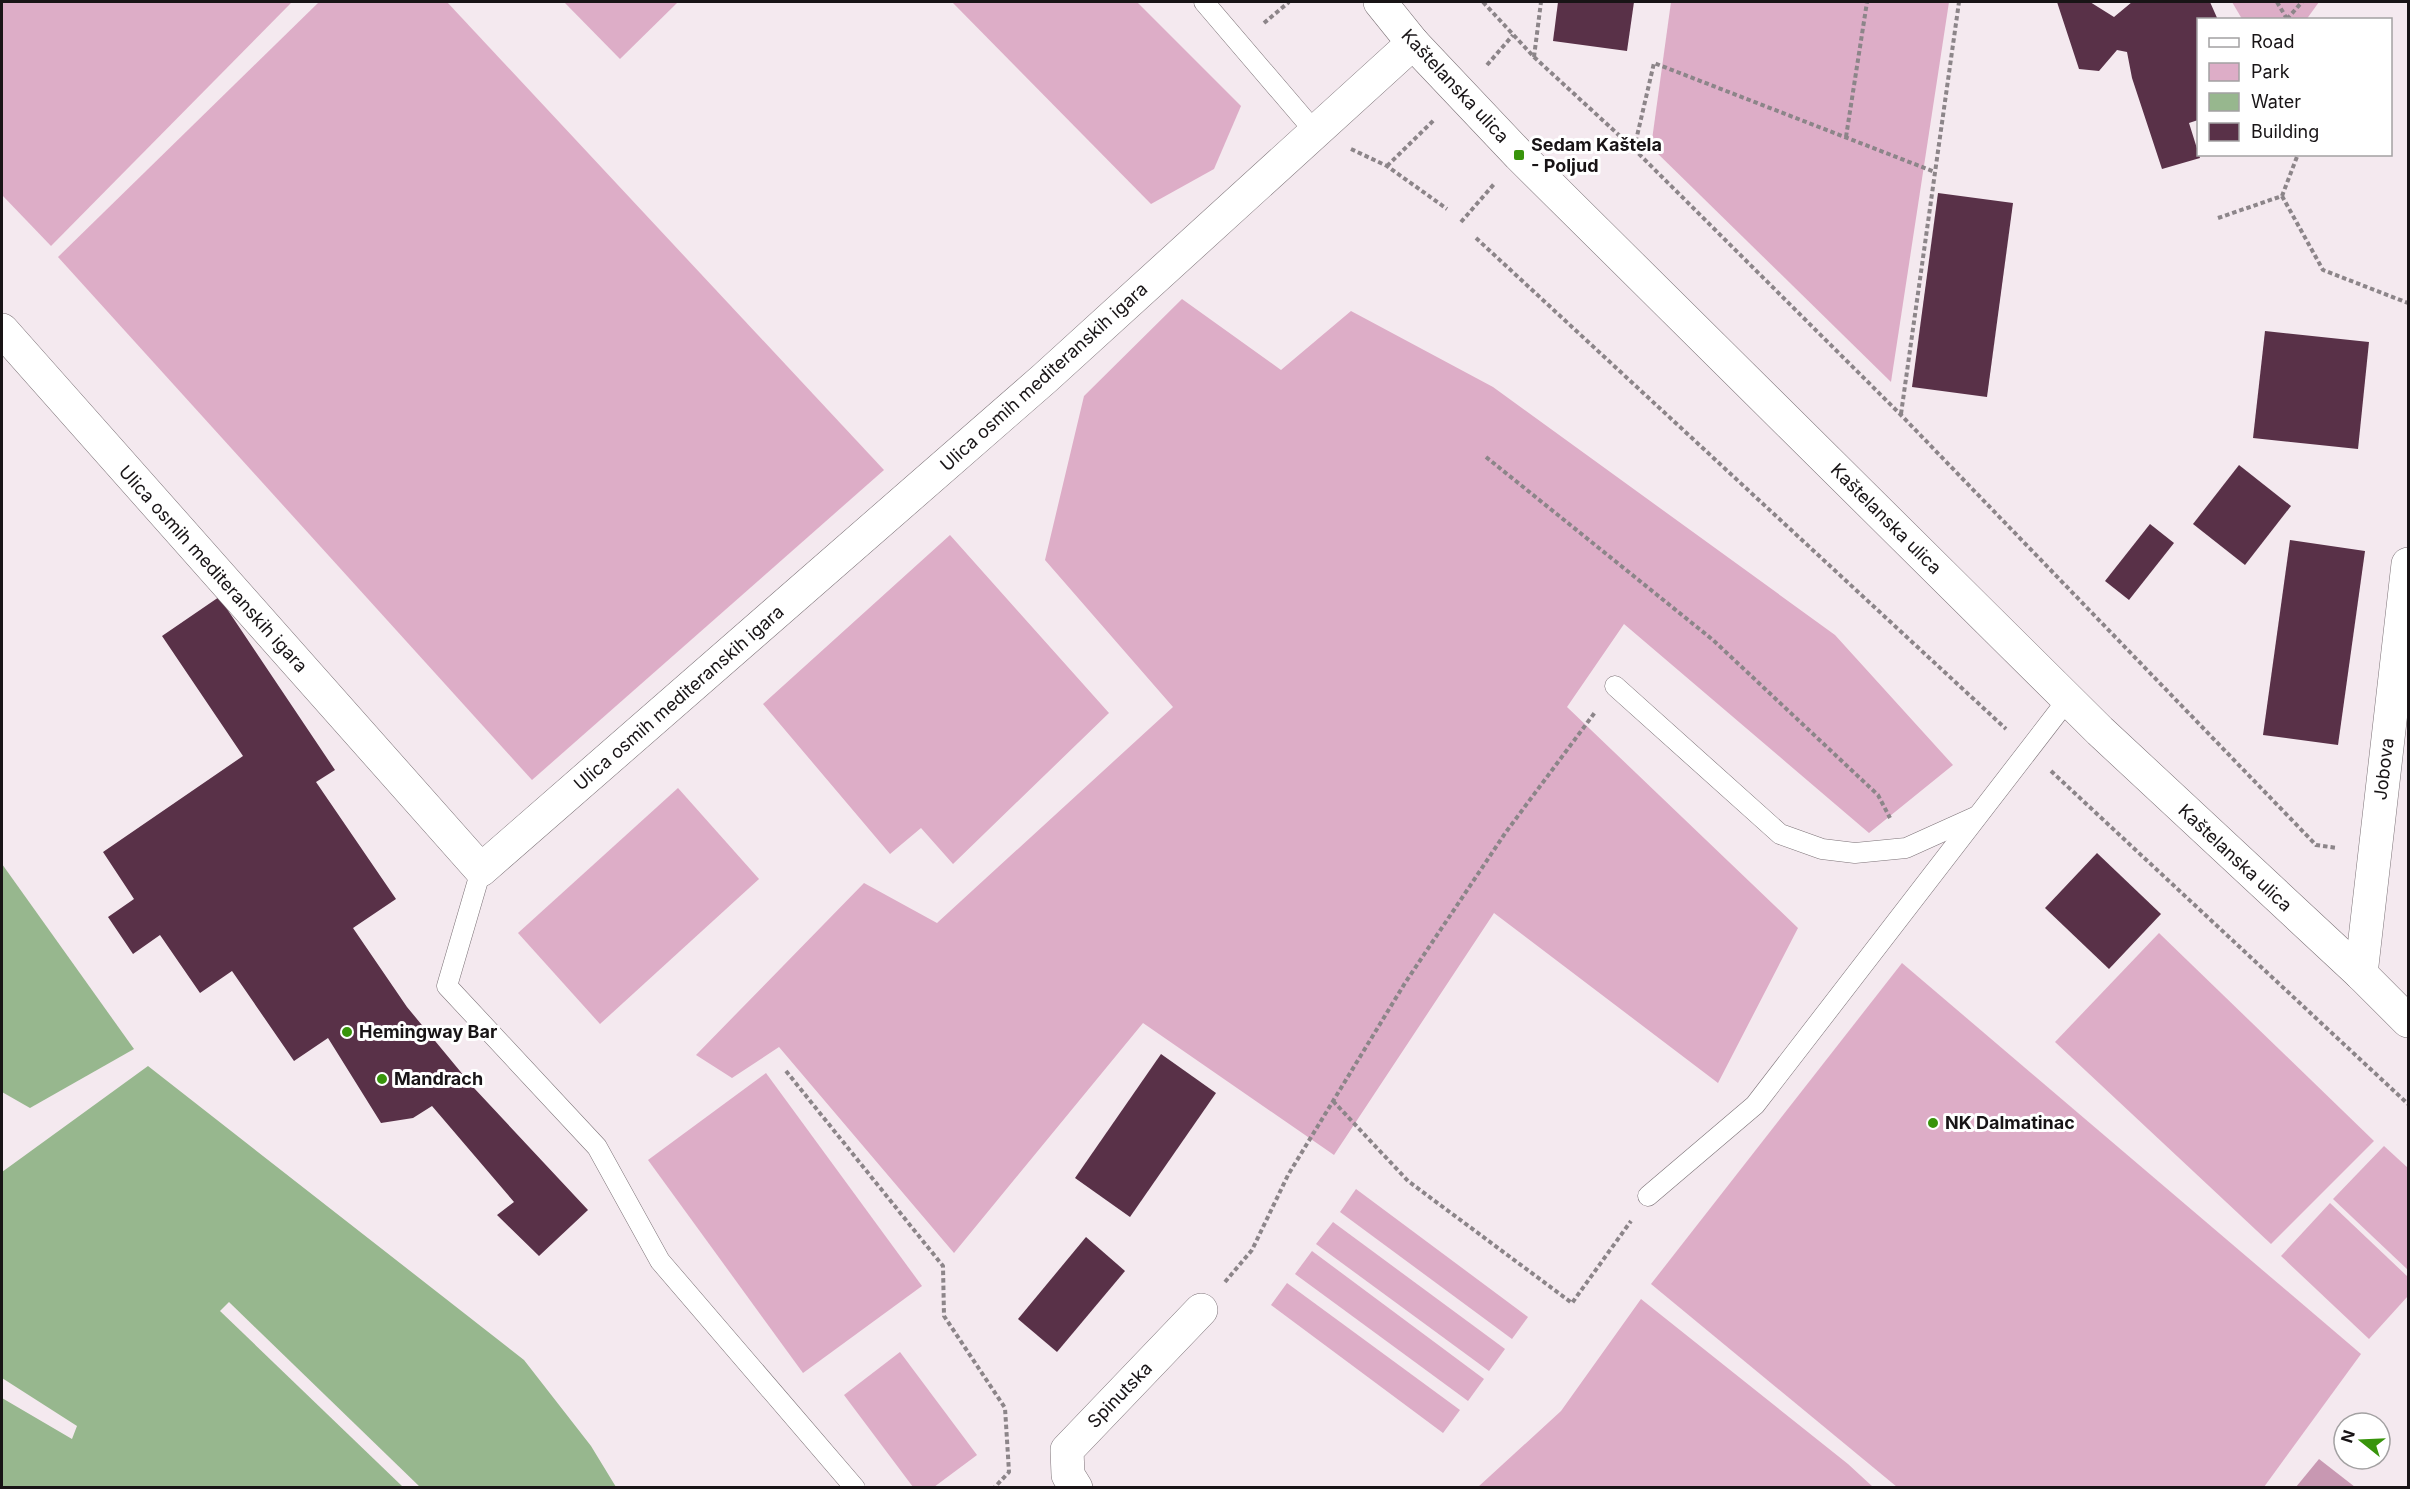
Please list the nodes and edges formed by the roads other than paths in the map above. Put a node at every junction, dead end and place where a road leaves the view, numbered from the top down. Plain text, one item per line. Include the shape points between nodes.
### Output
1 (1204, 2) edge
2 (1380, 2) edge
3 (1413, 43) junction
4 (1316, 133) junction
5 (2, 330) edge
6 (2409, 564) edge
7 (1615, 686) road end
8 (2068, 699) junction
9 (1980, 814) junction
10 (481, 870) junction
11 (2361, 974) junction
12 (2409, 1022) edge
13 (1648, 1196) road end
14 (1202, 1311) road end
15 (855, 1488) edge
16 (1076, 1488) edge

1 - 4 lane
2 - 3 street, Kaštelanska ulica
3 - 4 street, Ulica osmih mediteranskih igara
3 - 8 street, Kaštelanska ulica via 1519,155
4 - 10 street, Ulica osmih mediteranskih igara via 1045,378
5 - 10 street, Ulica osmih mediteranskih igara
6 - 11 street, Jobova
7 - 9 lane via 1780,834 1822,849 1855,853 1906,848
8 - 9 lane
8 - 11 street, Kaštelanska ulica
9 - 13 lane via 1755,1106
10 - 15 lane via 447,986 597,1147 660,1261
11 - 12 street, Kaštelanska ulica
14 - 16 street, Spinutska via 1067,1450 1068,1475

